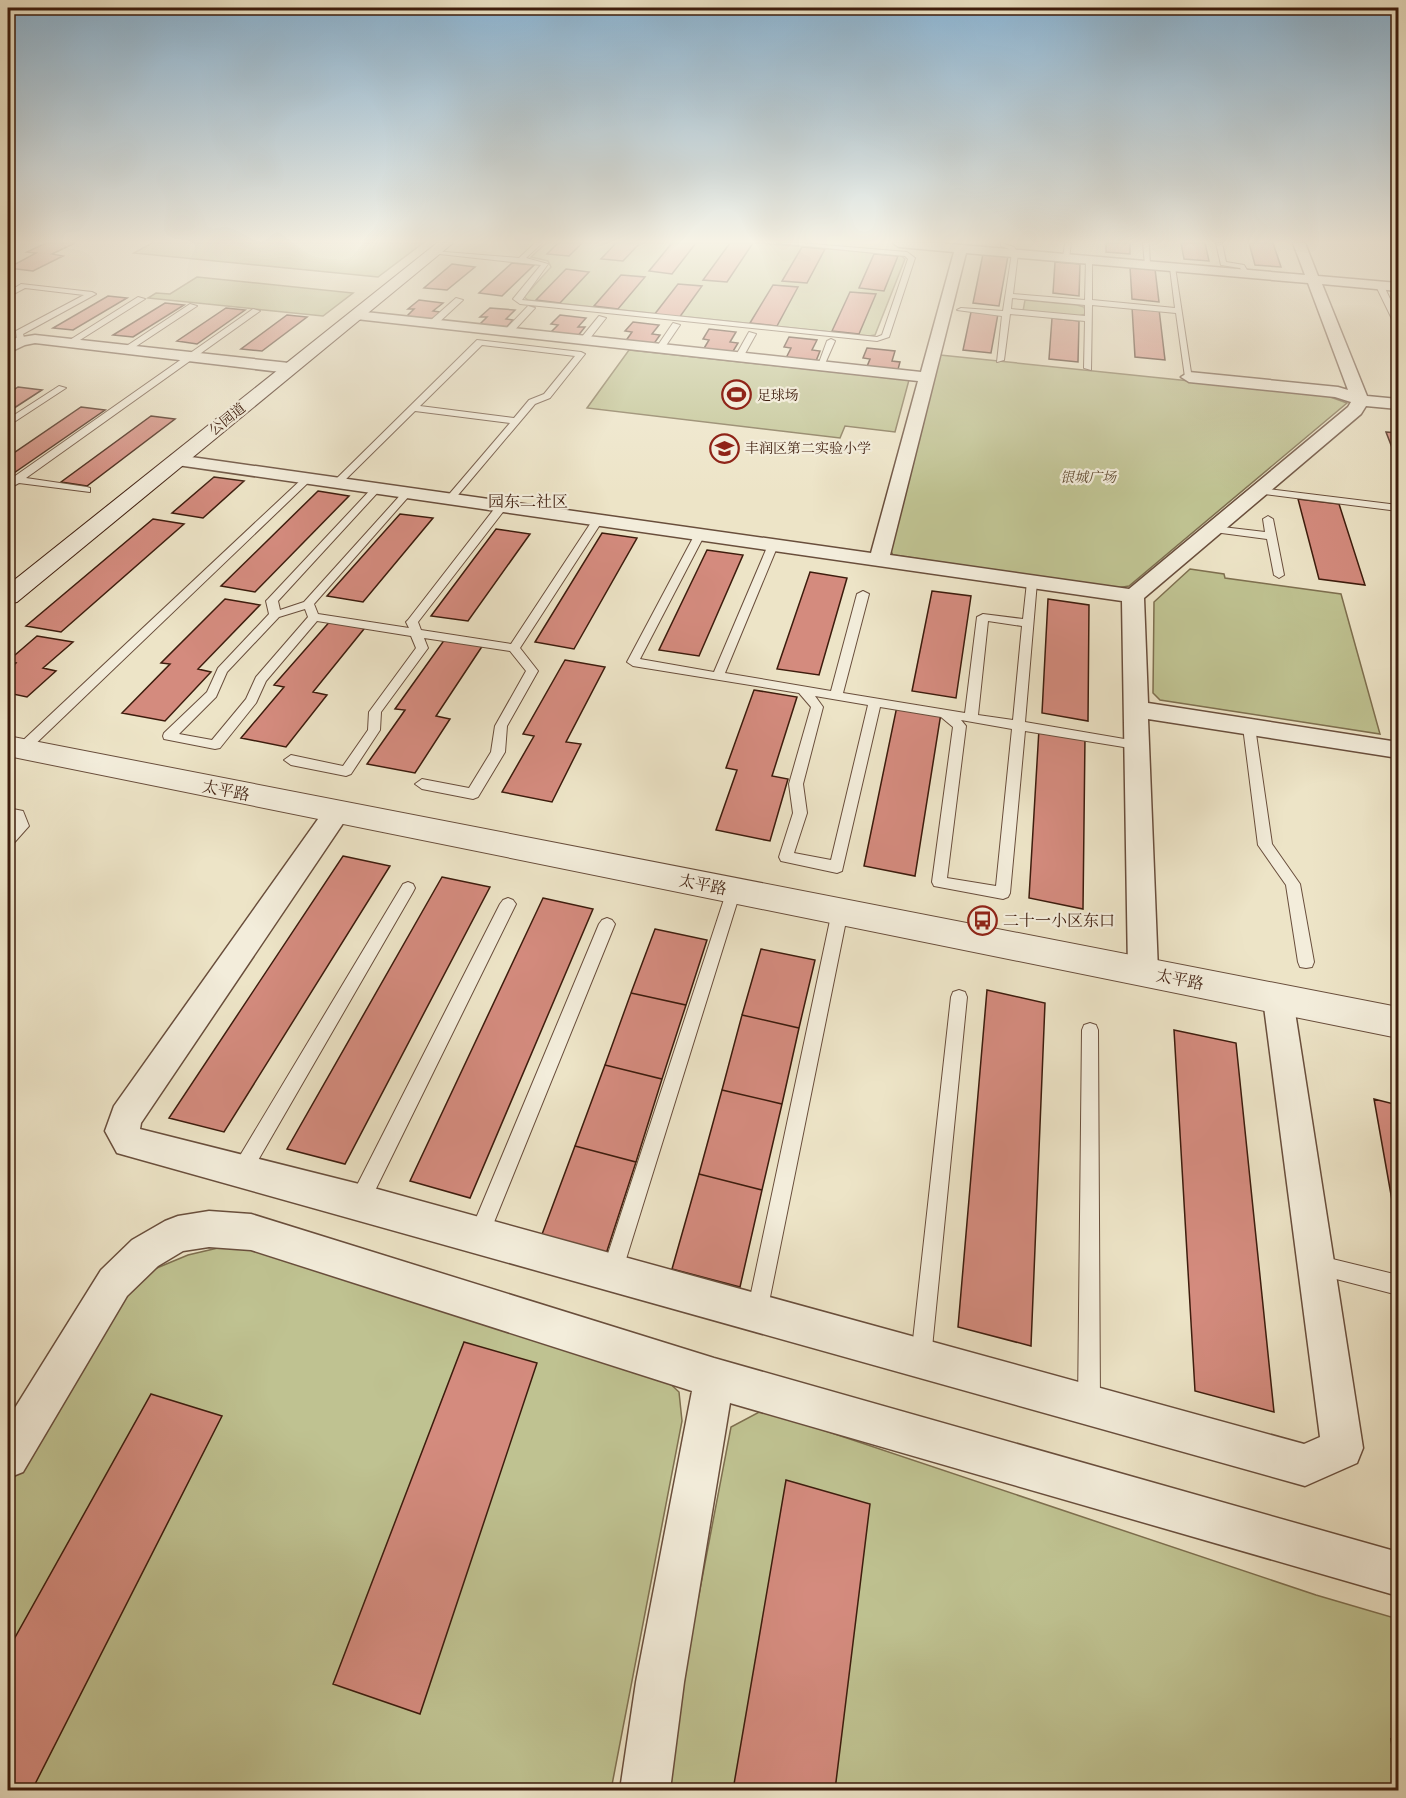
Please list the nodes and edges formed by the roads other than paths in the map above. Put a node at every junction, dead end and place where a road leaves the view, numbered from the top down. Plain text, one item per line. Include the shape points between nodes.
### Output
1 (33, 327) edge
2 (95, 327) edge
3 (160, 327) edge
4 (233, 327) edge
5 (341, 327) edge
6 (460, 327) edge
7 (513, 327) edge
8 (595, 327) edge
9 (675, 327) edge
10 (760, 327) edge
11 (888, 327) edge
12 (940, 327) edge
13 (1005, 327) edge
14 (1088, 327) edge
15 (1182, 327) edge
16 (1332, 327) edge
17 (508, 332) junction
18 (752, 333) dead end
19 (17, 336) junction
20 (560, 337) junction
21 (584, 340) junction
22 (831, 341) dead end
23 (69, 343) junction
24 (660, 348) junction
25 (126, 349) junction
26 (8, 350) edge
27 (550, 350) junction
28 (190, 357) junction
29 (739, 357) junction
30 (1000, 360) dead end
31 (820, 366) junction
32 (289, 368) junction
33 (1088, 368) dead end
34 (927, 377) junction
35 (1189, 377) joint
36 (62, 388) dead end
37 (1360, 400) junction
38 (1398, 404) edge
39 (413, 408) junction
40 (515, 421) junction
41 (8, 423) edge
42 (177, 460) junction
43 (307, 478) junction
44 (12, 479) edge
45 (337, 483) junction
46 (8, 486) edge
47 (377, 489) junction
48 (87, 490) dead end
49 (1260, 491) junction
50 (407, 493) junction
51 (450, 499) junction
52 (501, 506) junction
53 (1398, 508) edge
54 (1268, 519) dead end
55 (598, 520) junction
56 (1214, 529) junction
57 (700, 534) junction
58 (1271, 536) junction
59 (773, 545) junction
60 (879, 560) junction
61 (1279, 575) dead end
62 (1032, 582) junction
63 (863, 594) dead end
64 (1133, 596) junction
65 (8, 597) edge
66 (308, 604) junction
67 (275, 615) junction
68 (314, 617) junction
69 (1029, 623) junction
70 (416, 632) junction
71 (514, 648) junction
72 (718, 676) junction
73 (803, 690) junction
74 (836, 696) junction
75 (875, 702) junction
76 (1135, 709) junction
77 (945, 714) junction
78 (971, 718) junction
79 (1019, 726) junction
80 (1249, 727) junction
81 (1136, 745) junction
82 (15, 748) edge
83 (1398, 750) edge
84 (291, 760) dead end
85 (422, 784) dead end
86 (338, 812) junction
87 (8, 813) edge
88 (8, 840) edge
89 (408, 888) dead end
90 (734, 890) junction
91 (508, 904) dead end
92 (840, 911) junction
93 (607, 924) dead end
94 (1306, 962) dead end
95 (1143, 971) junction
96 (959, 997) dead end
97 (1278, 999) junction
98 (1398, 1023) edge
99 (1090, 1030) dead end
100 (242, 1170) junction
101 (359, 1202) junction
102 (479, 1235) junction
103 (1316, 1265) junction
104 (612, 1272) junction
105 (1398, 1285) edge
106 (756, 1312) junction
107 (921, 1358) junction
108 (714, 1378) junction
109 (1089, 1405) junction
110 (8, 1456) edge
111 (1398, 1574) edge
112 (645, 1791) edge

1 - 19 lane
2 - 23 lane
3 - 25 lane
4 - 28 lane
5 - 32 street, 公园道
6 - 17 street
7 - 17 lane
8 - 21 lane
9 - 24 lane
10 - 11 lane via 877,339 885,337
12 - 34 street
13 - 30 lane
14 - 33 lane
15 - 35 lane
16 - 37 street
17 - 20 street
18 - 29 lane
19 - 23 street
19 - 26 street
20 - 21 street
20 - 27 lane
21 - 24 street
22 - 31 lane
23 - 25 street
24 - 29 street
25 - 28 street
27 - 39 lane via 480,342
27 - 40 lane via 581,354 547,396 532,402
28 - 32 street
28 - 44 lane
29 - 31 street
31 - 34 street
32 - 42 street, 公园道
34 - 60 street
35 - 37 street via 1338,392
36 - 41 lane
37 - 38 street
37 - 49 street via 1355,410
39 - 40 lane
39 - 45 lane
40 - 51 lane
42 - 43 street
42 - 65 street, 公园道
43 - 45 street
43 - 82 lane
44 - 46 lane
44 - 48 lane
45 - 47 street
47 - 50 street
47 - 67 lane via 272,601
49 - 53 lane
49 - 56 street
50 - 51 street
50 - 66 lane
51 - 52 street
52 - 55 street
52 - 70 lane via 411,622
54 - 58 lane
55 - 57 street
55 - 71 lane
56 - 58 lane
56 - 64 street
57 - 59 street
57 - 72 lane via 633,662
58 - 61 lane
59 - 60 street
59 - 72 lane
60 - 62 street
62 - 64 street
62 - 69 lane
63 - 74 lane
64 - 76 street
66 - 67 lane
66 - 68 lane
67 - 68 lane via 222,671 212,694 169,736 215,745 252,700 260,680
68 - 70 lane
69 - 78 lane via 983,617
69 - 79 lane
70 - 71 lane
70 - 84 lane via 422,648 375,712 374,730 346,771
71 - 85 lane via 532,671 501,726 498,752 473,794
72 - 73 lane
73 - 74 lane
73 - 75 lane via 817,707 796,784 800,813 786,857 837,867
74 - 75 lane
75 - 77 lane
76 - 80 street
76 - 81 street
77 - 78 lane
77 - 79 lane via 960,726 939,882 1003,893
78 - 79 lane
79 - 81 lane
80 - 83 street
80 - 94 lane via 1265,845 1293,884
81 - 95 street
82 - 86 street, 太平路
86 - 90 street, 太平路
86 - 100 street via 126,1117 122,1131 129,1142
87 - 88 lane via 18,815 22,826
89 - 100 lane
90 - 92 street, 太平路
90 - 104 lane
91 - 101 lane
92 - 95 street, 太平路
92 - 106 lane
93 - 102 lane
95 - 97 street, 太平路
96 - 107 lane
97 - 98 street, 太平路
97 - 103 street
99 - 109 lane
100 - 101 street
101 - 102 street
102 - 104 street
103 - 105 lane
103 - 109 street via 1342,1448 1305,1465
104 - 106 street
106 - 107 street
107 - 109 street
108 - 110 street via 251,1232 209,1229 178,1234 144,1253 114,1283
108 - 111 street
108 - 112 street via 660,1682

